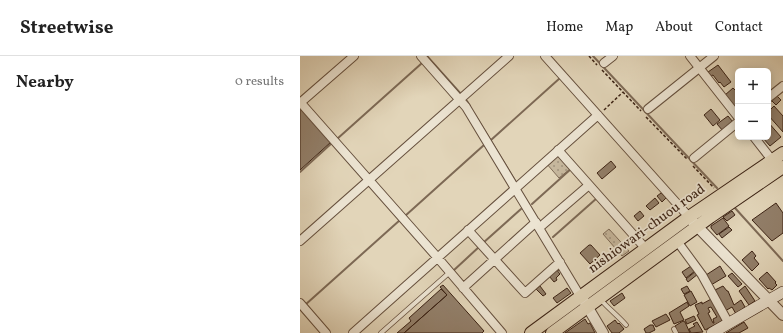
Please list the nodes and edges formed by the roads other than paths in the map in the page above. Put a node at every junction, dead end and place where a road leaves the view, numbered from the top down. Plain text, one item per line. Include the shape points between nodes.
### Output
1 (354, 56) edge
2 (421, 56) edge
3 (509, 56) edge
4 (545, 56) edge
5 (613, 56) edge
6 (690, 56) edge
7 (714, 56) edge
8 (601, 66) road end
9 (699, 68) junction
10 (783, 86) edge
11 (771, 96) edge
12 (460, 99) junction
13 (300, 103) edge
14 (648, 108) dead end
15 (735, 113) edge
16 (598, 115) junction
17 (735, 124) edge
18 (756, 140) edge
19 (558, 150) junction
20 (783, 153) edge
21 (694, 158) dead end
22 (772, 160) junction
23 (782, 169) edge
24 (369, 180) junction
25 (589, 185) junction
26 (515, 188) junction
27 (689, 217) junction
28 (538, 225) junction
29 (697, 226) junction
30 (468, 230) junction
31 (300, 241) edge
32 (677, 241) junction
33 (646, 249) junction
34 (437, 257) junction
35 (495, 260) junction
36 (560, 262) junction
37 (450, 272) junction
38 (463, 288) junction
39 (783, 292) edge
40 (580, 296) junction
41 (599, 298) junction
42 (768, 300) junction
43 (300, 304) edge
44 (587, 307) junction
45 (783, 315) edge
46 (729, 324) junction
47 (626, 325) dead end
48 (326, 333) edge
49 (353, 333) edge
50 (381, 333) edge
51 (502, 333) edge
52 (530, 333) edge
53 (552, 333) edge
54 (603, 333) edge
55 (712, 333) edge

1 - 13 street
2 - 12 street
3 - 12 street
4 - 16 street
5 - 8 street
6 - 9 street
7 - 9 street
9 - 14 street
9 - 15 street
10 - 11 street
12 - 24 street
12 - 26 street
13 - 24 street
16 - 19 street
16 - 27 street
17 - 21 street
18 - 22 street
19 - 25 street
19 - 26 street
20 - 22 main road, nishiowari-chuou road
22 - 27 main road, nishiowari-chuou road
23 - 29 main road, nishiowari-chuou road
24 - 31 street
24 - 34 street
25 - 28 street
25 - 33 street
26 - 28 street
26 - 30 street
27 - 29 street
27 - 33 main road, nishiowari-chuou road
28 - 35 street
28 - 36 street
29 - 32 main road, nishiowari-chuou road
29 - 42 street
30 - 34 street
30 - 35 street
32 - 41 main road, nishiowari-chuou road
32 - 46 street via 702,275
33 - 40 main road, nishiowari-chuou road
34 - 37 street
34 - 49 street
35 - 36 street via 524,293
35 - 38 street
36 - 40 street
37 - 38 street
37 - 50 lane
38 - 51 street
39 - 42 main road
40 - 44 street
40 - 52 main road, nishiowari-chuou road
41 - 44 main road, nishiowari-chuou road
41 - 47 lane
42 - 45 street
42 - 46 main road
43 - 48 street
44 - 53 main road, nishiowari-chuou road
44 - 54 street
46 - 55 main road

